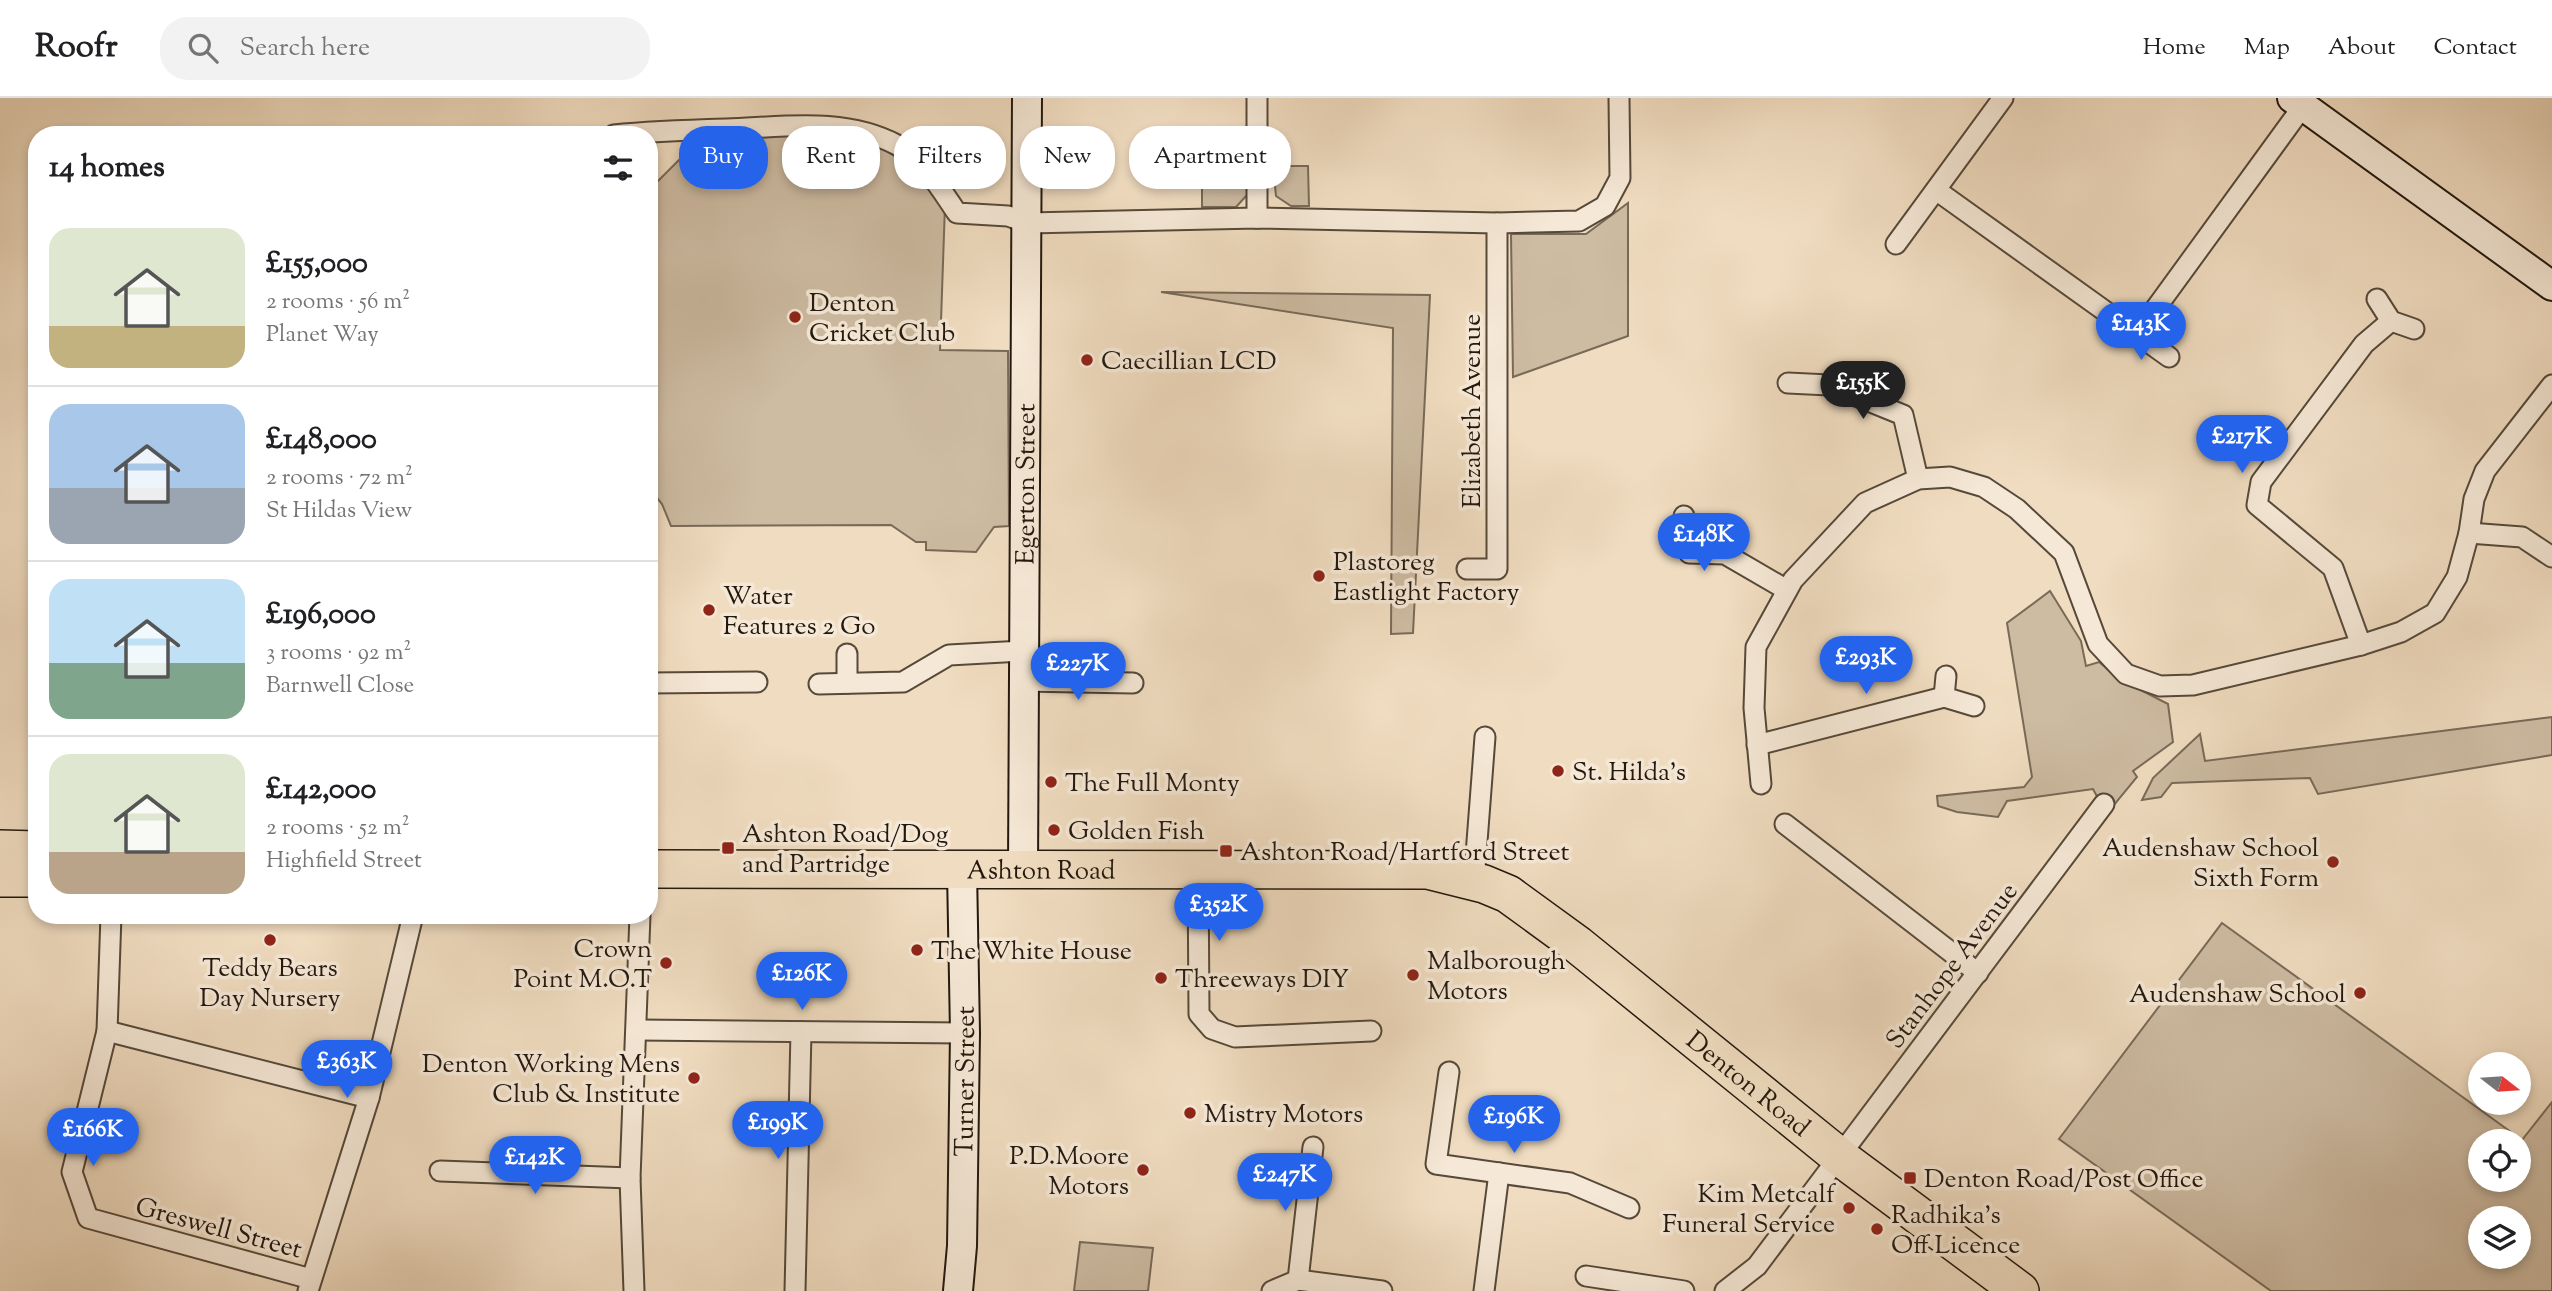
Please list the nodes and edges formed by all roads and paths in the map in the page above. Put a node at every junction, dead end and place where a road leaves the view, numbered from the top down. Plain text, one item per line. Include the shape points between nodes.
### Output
1 (1027, 98) edge
2 (1257, 98) edge
3 (1619, 98) edge
4 (2003, 98) edge
5 (2297, 102) edge
6 (658, 133) edge
7 (1936, 190) junction
8 (1257, 218) junction
9 (1028, 223) junction
10 (1497, 223) junction
11 (1896, 244) dead end
12 (2552, 286) edge
13 (2376, 299) dead end
14 (2391, 321) junction
15 (2414, 330) dead end
16 (2137, 334) junction
17 (2169, 357) dead end
18 (1788, 383) dead end
19 (2552, 385) edge
20 (1918, 479) junction
21 (1684, 516) dead end
22 (2469, 533) junction
23 (2552, 557) edge
24 (1467, 569) dead end
25 (1787, 590) junction
26 (2361, 645) junction
27 (1023, 651) junction
28 (847, 654) dead end
29 (1946, 676) dead end
30 (1023, 681) junction
31 (757, 682) dead end
32 (658, 683) edge
33 (847, 683) junction
34 (1133, 683) dead end
35 (819, 684) dead end
36 (1944, 697) junction
37 (1974, 706) dead end
38 (1485, 737) dead end
39 (1757, 745) junction
40 (1760, 784) dead end
41 (2104, 804) dead end
42 (1785, 824) dead end
43 (0, 849) edge
44 (28, 850) edge
45 (1198, 868) junction
46 (658, 869) edge
47 (1023, 869) junction
48 (962, 871) junction
49 (0, 878) edge
50 (28, 878) edge
51 (1474, 881) junction
52 (111, 924) edge
53 (411, 924) edge
54 (640, 924) edge
55 (1978, 973) junction
56 (638, 1030) junction
57 (107, 1031) junction
58 (1371, 1031) dead end
59 (801, 1032) junction
60 (965, 1033) junction
61 (1449, 1072) dead end
62 (369, 1098) junction
63 (1313, 1147) dead end
64 (1841, 1158) junction
65 (440, 1171) dead end
66 (1499, 1173) junction
67 (630, 1178) junction
68 (1629, 1208) dead end
69 (1586, 1276) dead end
70 (1298, 1280) junction
71 (310, 1285) edge
72 (634, 1291) edge
73 (796, 1291) edge
74 (958, 1291) edge
75 (1272, 1291) edge
76 (1382, 1291) edge
77 (1484, 1291) edge
78 (1684, 1291) edge
79 (1725, 1291) edge
80 (2020, 1291) edge

1 - 9 street, Egerton Street
2 - 8 street
3 - 10 street via 1620,177 1605,206 1579,221
4 - 7 street
5 - 12 street
5 - 16 street
6 - 9 street via 822,125 860,130 914,156 957,213 1008,216
7 - 11 street
7 - 16 street
8 - 9 street
8 - 10 street
9 - 27 street, Egerton Street
10 - 24 street, Elizabeth Avenue via 1497,569
13 - 14 street
14 - 15 street
14 - 26 street via 2364,344 2261,482 2257,505 2333,568
16 - 17 street
18 - 20 street via 1829,385 1903,415
19 - 22 street via 2485,471 2474,499
20 - 25 street via 1865,503
20 - 26 street via 1950,477 1984,487 2026,517 2064,553 2098,644 2126,674 2160,686 2193,685
21 - 25 street via 1689,553 1726,554
22 - 23 street via 2522,537
22 - 26 street via 2457,577 2435,612 2401,632
25 - 39 street via 1756,647
27 - 30 street, Egerton Street
27 - 33 street via 971,651 949,655 904,682
28 - 33 street
29 - 36 street
30 - 34 street
30 - 47 street, Egerton Street
31 - 32 street
33 - 35 street
36 - 37 street
36 - 39 street
38 - 51 street
39 - 40 street
41 - 55 street, Stanhope Avenue
42 - 55 street
43 - 44 highway
45 - 47 highway, Ashton Road
45 - 51 highway, Ashton Road via 1428,870
45 - 58 street via 1199,1014 1212,1029 1235,1037
46 - 48 highway, Ashton Road
47 - 48 highway, Ashton Road
48 - 60 street, Turner Street
49 - 50 highway
51 - 64 highway, Denton Road via 1508,894 1578,946
52 - 57 street, Greswell Street
53 - 62 street
54 - 56 street
55 - 64 street, Stanhope Avenue
56 - 59 street
56 - 67 street
57 - 62 street
57 - 71 street, Greswell Street via 72,1172 88,1218
59 - 60 street
59 - 73 street
60 - 74 street, Turner Street
61 - 66 street via 1436,1164
62 - 71 street
63 - 70 street
64 - 79 street, Stanhope Avenue via 1757,1266
64 - 80 highway, Denton Road
65 - 67 street
66 - 68 street via 1570,1183
66 - 77 street
67 - 72 street
69 - 78 street
70 - 75 street
70 - 76 street

